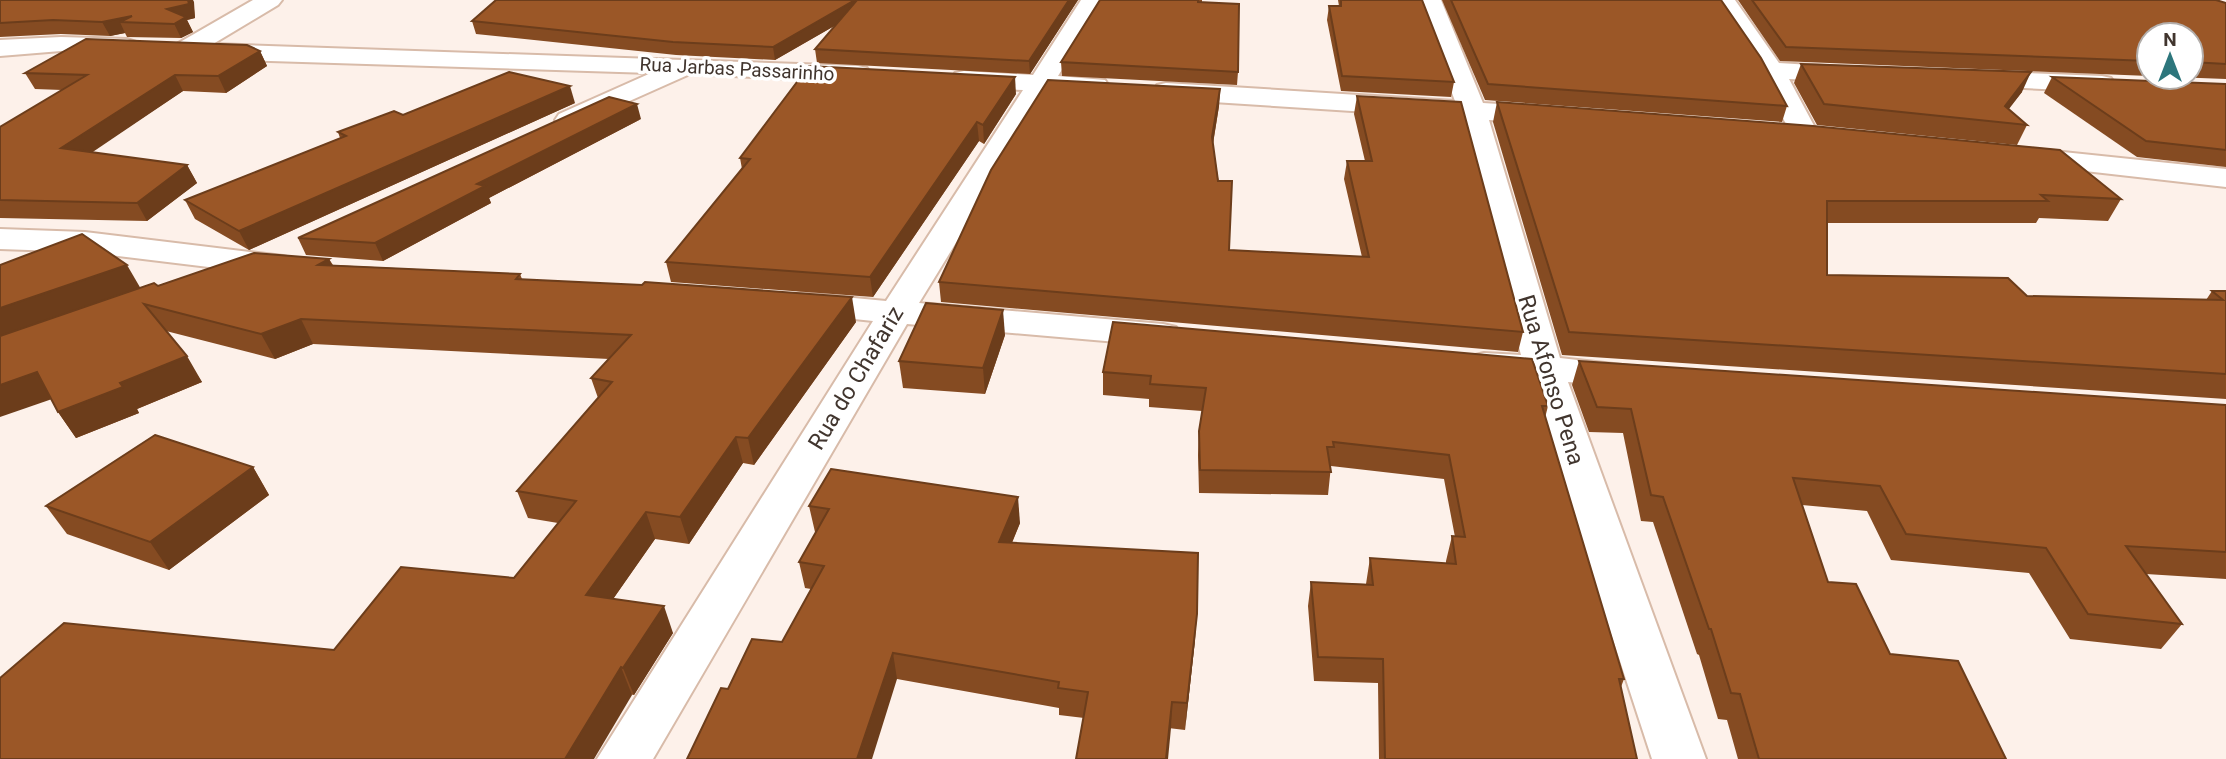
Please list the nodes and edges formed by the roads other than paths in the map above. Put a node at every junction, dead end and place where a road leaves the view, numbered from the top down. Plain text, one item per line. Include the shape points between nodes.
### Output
1 (270, 0) edge
2 (1093, 0) edge
3 (1429, 0) edge
4 (1723, 0) edge
5 (0, 48) edge
6 (184, 50) junction
7 (688, 66) junction
8 (1772, 71) junction
9 (878, 75) edge
10 (1882, 75) edge
11 (932, 78) edge
12 (1951, 78) edge
13 (1040, 83) junction
14 (2130, 85) edge
15 (1472, 109) junction
16 (1569, 116) edge
17 (1777, 133) edge
18 (539, 134) edge
19 (1805, 135) junction
20 (1832, 138) edge
21 (1995, 154) edge
22 (2226, 178) edge
23 (0, 239) edge
24 (312, 255) edge
25 (253, 264) junction
26 (190, 287) edge
27 (773, 302) edge
28 (896, 312) junction
29 (1199, 338) edge
30 (1448, 361) edge
31 (1544, 369) junction
32 (1656, 377) edge
33 (624, 759) edge
34 (1679, 759) edge

1 - 6 street
2 - 13 street, Rua do Chafariz
3 - 15 street, Rua Afonso Pena
4 - 8 street
5 - 6 street, Rua Jarbas Passarinho via 61,44
6 - 7 street, Rua Jarbas Passarinho
7 - 9 street, Rua Jarbas Passarinho
7 - 18 street
8 - 10 street
8 - 19 street
11 - 13 street
12 - 14 street
13 - 15 street
13 - 28 street, Rua do Chafariz
15 - 16 street
15 - 31 street, Rua Afonso Pena
17 - 19 street
19 - 20 street
21 - 22 street
23 - 25 street via 85,242
24 - 25 street
25 - 26 street
27 - 28 street
28 - 29 street
28 - 33 street, Rua do Chafariz
30 - 31 street
31 - 32 street
31 - 34 street, Rua Afonso Pena

